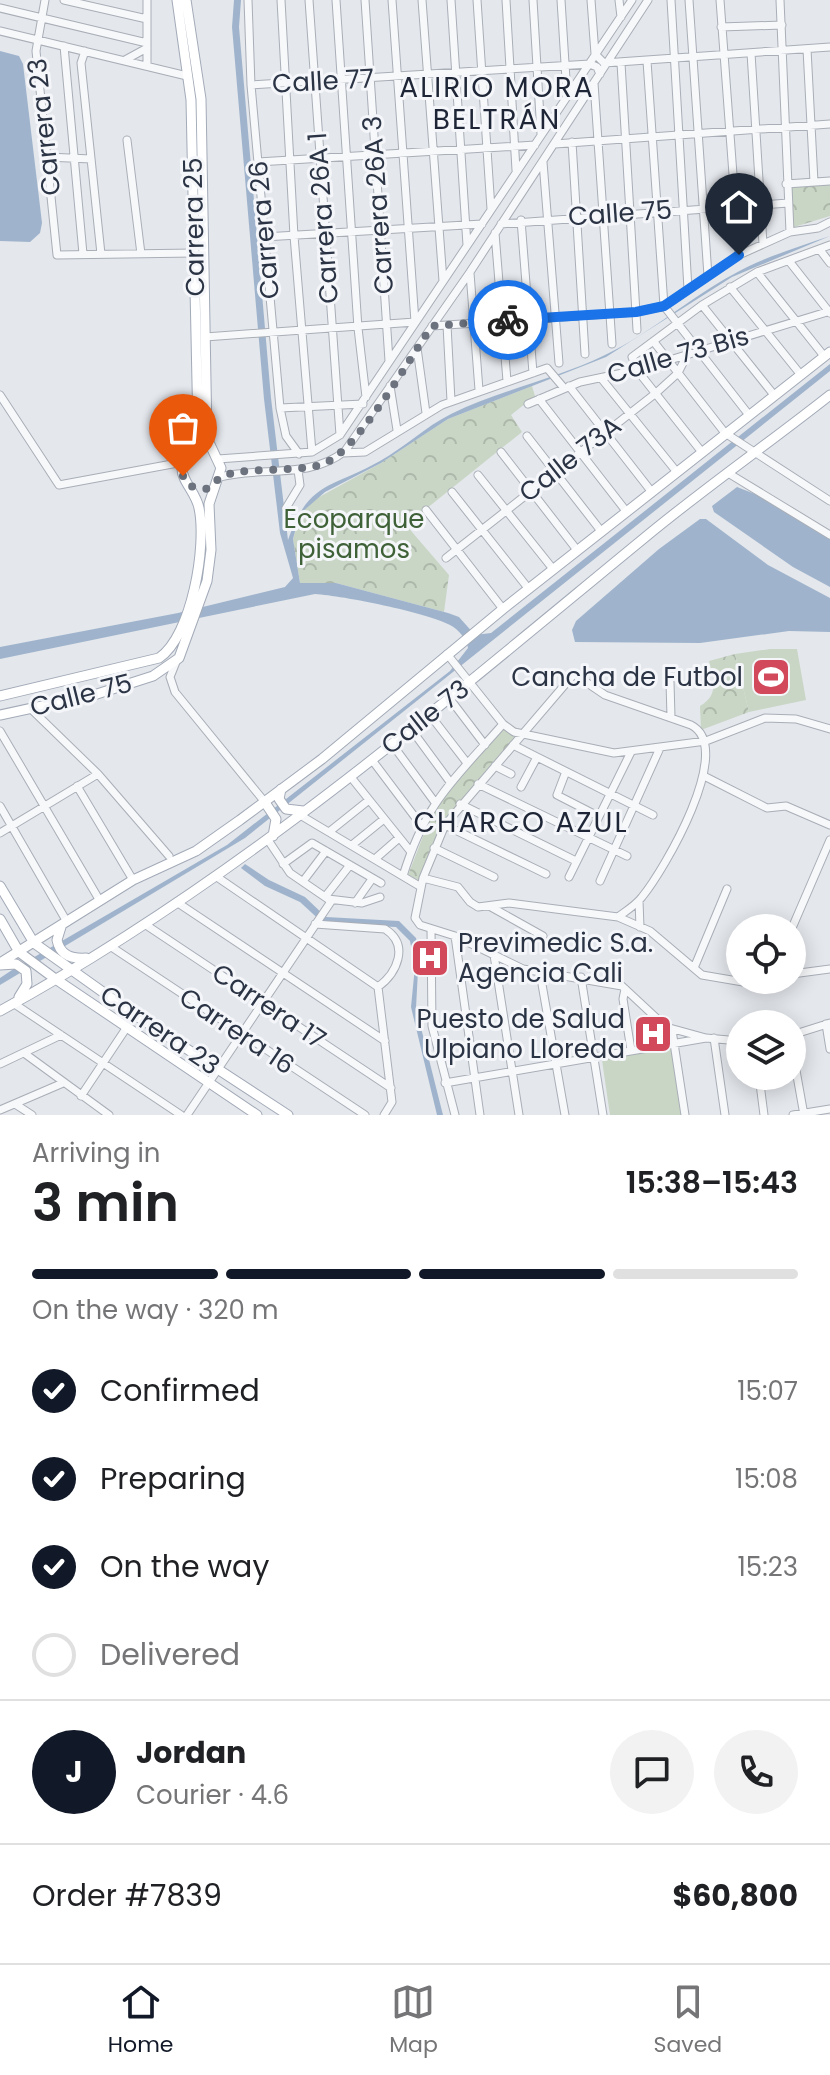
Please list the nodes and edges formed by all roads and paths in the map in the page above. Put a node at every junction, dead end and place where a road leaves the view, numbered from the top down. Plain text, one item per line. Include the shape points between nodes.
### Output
1 (45, 0) edge
2 (64, 0) edge
3 (147, 0) edge
4 (177, 0) edge
5 (186, 0) edge
6 (248, 0) edge
7 (281, 0) edge
8 (309, 0) edge
9 (336, 0) edge
10 (365, 0) edge
11 (392, 0) edge
12 (422, 0) edge
13 (451, 0) edge
14 (477, 0) edge
15 (506, 0) edge
16 (533, 0) edge
17 (561, 0) edge
18 (591, 0) edge
19 (619, 0) edge
20 (632, 0) edge
21 (648, 0) edge
22 (671, 0) edge
23 (689, 0) edge
24 (720, 0) edge
25 (780, 0) edge
26 (0, 8) edge
27 (621, 17) junction
28 (41, 18) junction
29 (147, 19) junction
30 (782, 25) junction
31 (721, 27) junction
32 (0, 31) edge
33 (36, 39) junction
34 (147, 45) junction
35 (64, 46) junction
36 (830, 47) edge
37 (807, 49) junction
38 (85, 51) junction
39 (780, 51) junction
40 (751, 53) junction
41 (595, 54) junction
42 (723, 55) junction
43 (693, 57) junction
44 (674, 59) junction
45 (125, 60) junction
46 (647, 61) junction
47 (608, 63) junction
48 (621, 63) junction
49 (147, 65) junction
50 (588, 65) junction
51 (565, 67) junction
52 (537, 69) junction
53 (510, 70) junction
54 (482, 72) junction
55 (456, 73) junction
56 (600, 74) junction
57 (429, 75) junction
58 (187, 76) junction
59 (399, 77) junction
60 (369, 78) junction
61 (342, 80) junction
62 (313, 81) junction
63 (286, 83) junction
64 (594, 83) junction
65 (251, 85) junction
66 (567, 95) junction
67 (830, 124) edge
68 (810, 125) junction
69 (783, 127) junction
70 (757, 129) junction
71 (729, 131) junction
72 (699, 133) junction
73 (679, 135) junction
74 (541, 136) junction
75 (653, 136) junction
76 (626, 138) junction
77 (127, 140) dead end
78 (598, 140) junction
79 (572, 142) junction
80 (555, 144) junction
81 (535, 145) junction
82 (516, 146) junction
83 (487, 148) junction
84 (461, 150) junction
85 (436, 151) junction
86 (405, 153) junction
87 (376, 155) junction
88 (47, 157) junction
89 (347, 157) junction
90 (73, 158) junction
91 (319, 158) junction
92 (91, 159) junction
93 (292, 160) junction
94 (543, 161) junction
95 (258, 162) junction
96 (516, 173) junction
97 (830, 181) edge
98 (814, 182) junction
99 (786, 184) junction
100 (788, 203) junction
101 (762, 206) junction
102 (735, 207) junction
103 (683, 209) junction
104 (704, 209) junction
105 (492, 211) junction
106 (658, 211) junction
107 (629, 213) junction
108 (603, 215) junction
109 (576, 216) junction
110 (547, 218) junction
111 (521, 220) junction
112 (830, 222) edge
113 (482, 224) junction
114 (501, 224) junction
115 (466, 225) junction
116 (440, 227) junction
117 (408, 229) junction
118 (378, 231) junction
119 (351, 232) junction
120 (790, 232) junction
121 (495, 233) junction
122 (325, 234) junction
123 (294, 236) junction
124 (264, 237) junction
125 (763, 244) junction
126 (830, 245) edge
127 (467, 247) junction
128 (820, 250) junction
129 (194, 253) junction
130 (83, 254) junction
131 (101, 254) junction
132 (141, 254) junction
133 (739, 255) junction
134 (789, 261) junction
135 (830, 263) edge
136 (470, 272) junction
137 (757, 272) junction
138 (708, 276) junction
139 (443, 281) junction
140 (730, 287) junction
141 (688, 289) junction
142 (702, 305) junction
143 (666, 309) junction
144 (636, 312) junction
145 (830, 312) edge
146 (610, 314) junction
147 (583, 315) junction
148 (555, 317) junction
149 (528, 319) junction
150 (502, 321) junction
151 (415, 322) junction
152 (676, 322) junction
153 (796, 322) junction
154 (474, 323) junction
155 (386, 325) junction
156 (447, 325) junction
157 (432, 326) junction
158 (358, 328) junction
159 (330, 329) junction
160 (637, 330) dead end
161 (765, 330) junction
162 (301, 331) junction
163 (272, 333) junction
164 (205, 337) junction
165 (731, 341) junction
166 (654, 342) junction
167 (612, 344) dead end
168 (417, 348) junction
169 (700, 351) junction
170 (585, 354) dead end
171 (827, 354) edge
172 (687, 355) junction
173 (667, 361) junction
174 (389, 362) junction
175 (559, 363) dead end
176 (637, 370) junction
177 (533, 373) junction
178 (678, 373) junction
179 (801, 375) junction
180 (601, 378) junction
181 (507, 381) junction
182 (390, 386) junction
183 (566, 387) junction
184 (372, 389) junction
185 (479, 390) junction
186 (656, 393) junction
187 (0, 395) edge
188 (774, 395) junction
189 (830, 395) edge
190 (383, 397) junction
191 (539, 399) junction
192 (451, 401) junction
193 (365, 402) junction
194 (528, 404) dead end
195 (337, 405) junction
196 (308, 407) junction
197 (280, 408) junction
198 (426, 413) junction
199 (629, 413) junction
200 (749, 415) junction
201 (397, 430) junction
202 (605, 432) junction
203 (340, 435) junction
204 (728, 435) junction
205 (527, 436) dead end
206 (752, 449) junction
207 (579, 451) junction
208 (701, 451) junction
209 (312, 452) junction
210 (501, 452) dead end
211 (343, 453) junction
212 (299, 454) junction
213 (215, 455) junction
214 (186, 458) junction
215 (298, 470) junction
216 (554, 471) junction
217 (676, 471) junction
218 (728, 473) junction
219 (478, 475) dead end
220 (217, 481) junction
221 (193, 487) junction
222 (530, 490) junction
223 (651, 491) junction
224 (452, 492) dead end
225 (830, 501) edge
226 (286, 508) dead end
227 (426, 510) dead end
228 (505, 511) junction
229 (626, 511) junction
230 (481, 529) junction
231 (601, 531) junction
232 (830, 535) edge
233 (456, 549) junction
234 (577, 550) junction
235 (446, 558) dead end
236 (553, 569) junction
237 (202, 580) junction
238 (528, 588) junction
239 (503, 609) junction
240 (450, 656) junction
241 (159, 658) joint
242 (179, 658) junction
243 (162, 672) joint
244 (468, 680) junction
245 (670, 682) dead end
246 (0, 696) edge
247 (450, 699) junction
248 (30, 708) junction
249 (0, 715) edge
250 (430, 715) junction
251 (671, 717) junction
252 (503, 724) junction
253 (411, 729) junction
254 (830, 729) edge
255 (0, 731) edge
256 (522, 736) junction
257 (706, 741) junction
258 (392, 744) junction
259 (485, 745) junction
260 (513, 745) junction
261 (660, 748) junction
262 (631, 752) junction
263 (536, 759) junction
264 (372, 760) junction
265 (467, 763) junction
266 (495, 766) junction
267 (98, 774) junction
268 (511, 774) dead end
269 (565, 774) junction
270 (350, 776) junction
271 (704, 776) junction
272 (450, 782) junction
273 (478, 784) junction
274 (77, 786) junction
275 (521, 787) dead end
276 (282, 790) junction
277 (608, 794) junction
278 (369, 800) junction
279 (434, 801) junction
280 (460, 804) junction
281 (267, 805) junction
282 (0, 806) edge
283 (45, 806) junction
284 (636, 806) junction
285 (300, 813) junction
286 (653, 815) dead end
287 (598, 816) junction
288 (384, 819) junction
289 (421, 825) junction
290 (445, 825) junction
291 (830, 825) edge
292 (12, 826) junction
293 (329, 832) junction
294 (0, 833) edge
295 (272, 835) junction
296 (399, 838) junction
297 (588, 838) junction
298 (830, 840) edge
299 (352, 845) junction
300 (434, 848) junction
301 (326, 851) junction
302 (411, 852) junction
303 (614, 852) junction
304 (169, 856) dead end
305 (627, 856) dead end
306 (375, 859) junction
307 (576, 861) junction
308 (283, 864) junction
309 (350, 865) junction
310 (546, 874) dead end
311 (403, 876) junction
312 (217, 877) junction
313 (494, 877) dead end
314 (569, 877) dead end
315 (372, 879) junction
316 (133, 880) junction
317 (304, 880) junction
318 (600, 881) dead end
319 (422, 882) junction
320 (381, 883) dead end
321 (0, 886) edge
322 (727, 889) dead end
323 (380, 897) dead end
324 (328, 899) junction
325 (100, 901) junction
326 (639, 901) junction
327 (178, 903) junction
328 (355, 903) junction
329 (491, 907) junction
330 (798, 914) edge
331 (618, 917) junction
332 (0, 919) edge
333 (316, 923) junction
334 (64, 925) junction
335 (146, 925) junction
336 (640, 927) junction
337 (431, 929) junction
338 (26, 930) junction
339 (49, 933) junction
340 (10, 936) junction
341 (455, 936) junction
342 (543, 936) dead end
343 (306, 938) junction
344 (35, 944) junction
345 (110, 946) junction
346 (20, 953) junction
347 (494, 955) junction
348 (89, 958) junction
349 (1, 963) edge
350 (67, 968) junction
351 (694, 968) junction
352 (830, 969) edge
353 (283, 972) junction
354 (806, 972) edge
355 (540, 973) junction
356 (52, 977) junction
357 (581, 977) junction
358 (726, 981) edge
359 (378, 987) junction
360 (625, 989) junction
361 (16, 1001) junction
362 (263, 1002) junction
363 (0, 1011) edge
364 (828, 1024) edge
365 (127, 1027) junction
366 (672, 1030) junction
367 (806, 1031) edge
368 (242, 1034) junction
369 (61, 1035) junction
370 (710, 1038) junction
371 (726, 1040) edge
372 (385, 1041) junction
373 (674, 1043) junction
374 (830, 1049) edge
375 (631, 1050) junction
376 (24, 1053) junction
377 (593, 1055) junction
378 (103, 1063) junction
379 (0, 1064) edge
380 (556, 1064) junction
381 (218, 1069) junction
382 (513, 1071) junction
383 (475, 1078) junction
384 (63, 1083) junction
385 (209, 1083) junction
386 (445, 1083) junction
387 (391, 1088) junction
388 (761, 1090) edge
389 (800, 1090) edge
390 (81, 1096) junction
391 (15, 1104) junction
392 (830, 1109) edge
393 (0, 1110) edge
394 (804, 1114) edge
395 (32, 1115) edge
396 (109, 1115) edge
397 (181, 1115) edge
398 (187, 1115) edge
399 (257, 1115) edge
400 (288, 1115) edge
401 (365, 1115) edge
402 (384, 1115) edge
403 (455, 1115) edge
404 (480, 1115) edge
405 (519, 1115) edge
406 (565, 1115) edge
407 (603, 1115) edge
408 (685, 1115) edge
409 (725, 1115) edge
410 (764, 1115) edge
411 (793, 1115) edge

1 - 28 street, Carrera 23
2 - 29 street
3 - 29 street
4 - 58 main road, Carrera 25
5 - 164 main road, Carrera 25 via 201,99
6 - 65 street, Carrera 26
7 - 63 street
8 - 62 street, Carrera 26A 1
9 - 61 street
10 - 60 street, Carrera 26A 3
11 - 59 street
12 - 57 street
13 - 55 street
14 - 54 street
15 - 53 street
16 - 52 street
17 - 51 street
18 - 41 street
19 - 27 street
20 - 27 street
21 - 47 street
22 - 44 street
23 - 43 street
24 - 31 street
25 - 30 street
26 - 28 street
27 - 41 street
28 - 33 street, Carrera 23
28 - 34 street
29 - 34 street
30 - 31 street
30 - 39 street
31 - 42 street
32 - 33 street
33 - 35 street
33 - 88 street, Carrera 23
34 - 45 street
34 - 49 street
35 - 38 street
35 - 90 street
36 - 37 street
37 - 39 street
37 - 68 street
38 - 45 street
38 - 92 street via 81,63
39 - 40 street
39 - 69 street
40 - 42 street
40 - 70 street
41 - 47 street
41 - 50 street
42 - 43 street
42 - 71 street
43 - 44 street
43 - 72 street
44 - 46 street
44 - 73 street
45 - 49 street
46 - 48 street
46 - 75 street
47 - 48 street
47 - 56 street
48 - 76 street
49 - 58 street
50 - 51 street, Calle 77
50 - 56 street
50 - 66 street
51 - 52 street, Calle 77
51 - 66 street
52 - 53 street, Calle 77
52 - 74 street
53 - 54 street, Calle 77
53 - 82 street
54 - 55 street, Calle 77
54 - 83 street
55 - 57 street, Calle 77
55 - 84 street
56 - 64 street
57 - 59 street, Calle 77
57 - 85 street
58 - 129 main road, Carrera 25
59 - 60 street, Calle 77
59 - 86 street
60 - 61 street, Calle 77
60 - 87 street, Carrera 26A 3
61 - 62 street, Calle 77
61 - 89 street
62 - 63 street, Calle 77
62 - 91 street, Carrera 26A 1
63 - 65 street, Calle 77
63 - 93 street
64 - 78 street
64 - 80 street
65 - 95 street, Carrera 26
66 - 74 street
67 - 68 street
68 - 69 street
68 - 98 street
69 - 70 street
69 - 99 street
70 - 71 street
70 - 101 street
71 - 72 street
71 - 102 street
72 - 73 street
72 - 104 street
73 - 75 street
73 - 103 street
74 - 81 street
75 - 76 street
75 - 106 street
76 - 78 street
76 - 107 street
77 - 132 street
78 - 79 street
78 - 108 street
79 - 80 street
79 - 109 street
80 - 94 street
81 - 82 street
81 - 96 street
82 - 83 street
82 - 96 street
83 - 84 street
83 - 105 street
84 - 85 street
84 - 115 street
85 - 86 street
85 - 116 street
86 - 87 street
86 - 117 street
87 - 89 street
87 - 118 street, Carrera 26A 3
88 - 90 street
88 - 130 street, Carrera 23 via 57,255
89 - 91 street
89 - 119 street
90 - 92 street
90 - 130 street
91 - 93 street
91 - 122 street, Carrera 26A 1
92 - 131 street
93 - 95 street
93 - 123 street
94 - 110 street
94 - 114 street
95 - 124 street, Carrera 26
96 - 105 street
97 - 98 street
98 - 99 street
99 - 100 street
100 - 101 street, Calle 75
100 - 120 street
101 - 102 street, Calle 75
101 - 125 street
102 - 104 street, Calle 75
102 - 133 street
103 - 104 street, Calle 75
103 - 106 street, Calle 75
103 - 141 street
104 - 138 street
105 - 113 street
106 - 107 street, Calle 75
106 - 143 street
107 - 108 street, Calle 75
107 - 144 street
108 - 109 street, Calle 75
108 - 146 street
109 - 110 street, Calle 75
109 - 147 street
110 - 111 street, Calle 75
110 - 148 street
111 - 114 street, Calle 75
111 - 149 street
112 - 120 street
113 - 115 street
113 - 127 street
114 - 121 street
115 - 116 street
115 - 127 street
116 - 117 street
116 - 139 street
117 - 118 street
117 - 151 street
118 - 119 street
118 - 155 street, Carrera 26A 3
119 - 122 street
119 - 158 street
120 - 125 street
121 - 136 street
121 - 150 street
122 - 123 street
122 - 159 street, Carrera 26A 1
123 - 124 street
123 - 162 street
124 - 163 street, Carrera 26
125 - 133 street
126 - 128 street
127 - 139 street
128 - 134 street
128 - 135 street
129 - 132 street
129 - 214 main road, Carrera 25 via 198,430
130 - 131 street
131 - 132 street
133 - 138 street
134 - 137 street
134 - 145 street
136 - 154 street
136 - 157 street
137 - 140 street
137 - 153 street
138 - 141 street
139 - 151 street
140 - 142 street
140 - 161 street
141 - 143 street
142 - 152 street
142 - 165 street
143 - 144 street
143 - 152 street
144 - 146 street
144 - 160 street
145 - 153 street, Calle 73 Bis
146 - 147 street
146 - 167 street
147 - 148 street
147 - 170 street
148 - 149 street
148 - 175 street
149 - 150 street
149 - 177 street
150 - 154 street
150 - 181 street
151 - 155 street
151 - 174 street
152 - 166 street
152 - 169 street
153 - 161 street, Calle 73 Bis
153 - 171 street
154 - 156 street
154 - 185 street
155 - 158 street
155 - 174 street, Carrera 26A 3
156 - 157 street
156 - 192 street
157 - 168 street
158 - 159 street
158 - 193 street
159 - 162 street
159 - 195 street, Carrera 26A 1
161 - 165 street, Calle 73 Bis
161 - 179 street
162 - 163 street
162 - 196 street
163 - 164 street
163 - 197 street, Carrera 26
164 - 213 main road, Carrera 25 via 207,430
165 - 169 street, Calle 73 Bis
165 - 188 street
166 - 173 street
166 - 176 street via 632,357
168 - 182 street
168 - 198 street
169 - 172 street, Calle 73 Bis
169 - 200 street
171 - 179 main road, Calle 73
172 - 173 street, Calle 73 Bis
172 - 178 street, Calle 73A
173 - 176 street, Calle 73 Bis
173 - 178 street
174 - 184 street
176 - 180 street, Calle 73 Bis
176 - 186 street
177 - 181 street
177 - 183 street via 552,373
178 - 186 street, Calle 73A
178 - 204 street
179 - 188 main road, Calle 73
180 - 183 street, Calle 73 Bis
180 - 199 street
181 - 185 street
182 - 190 street
182 - 201 street
183 - 191 street, Calle 73 Bis
183 - 202 street
184 - 190 street via 375,397
184 - 193 street
185 - 192 street
186 - 199 street, Calle 73A
186 - 208 street
187 - 214 street via 59,485
188 - 200 main road, Calle 73
189 - 206 main road, Calle 73
190 - 211 street
191 - 194 street, Calle 73 Bis
191 - 207 street
192 - 198 street
193 - 195 street
193 - 203 street
195 - 196 street
195 - 203 street, Carrera 26A 1
196 - 197 street
196 - 209 street
197 - 212 street, Carrera 26 via 286,436
198 - 201 street
199 - 202 street, Calle 73A
199 - 217 street
200 - 204 main road, Calle 73
201 - 211 street via 365,452
202 - 207 street, Calle 73A
202 - 223 street
203 - 209 street
204 - 206 street
204 - 208 main road, Calle 73
205 - 216 street
206 - 218 main road, Calle 73
206 - 225 street
207 - 216 street, Calle 73A
207 - 229 street
208 - 217 main road, Calle 73
209 - 212 street
210 - 222 street
211 - 215 street
212 - 213 street
213 - 214 main road via 199,449
213 - 220 main road, Carrera 25
214 - 221 main road, Carrera 25 via 183,476
215 - 220 street via 252,472
215 - 226 street via 300,485
216 - 222 street, Calle 73A
216 - 231 street
217 - 223 main road, Calle 73
218 - 232 street
218 - 244 main road, Calle 73
219 - 228 street
220 - 221 main road via 206,489
220 - 237 main road, Carrera 25 via 209,504 211,550
221 - 237 main road, Carrera 25
222 - 228 street, Calle 73A
222 - 234 street
223 - 229 main road, Calle 73
224 - 230 street
227 - 233 street
228 - 230 street, Calle 73A
228 - 236 street
229 - 231 main road, Calle 73
230 - 233 street, Calle 73A
230 - 238 street
231 - 234 main road, Calle 73
233 - 235 street, Calle 73A
233 - 239 street
234 - 236 main road, Calle 73
236 - 238 main road, Calle 73
237 - 241 main road, Carrera 25 via 175,643
237 - 242 main road, Carrera 25
238 - 239 main road, Calle 73
239 - 240 main road, Calle 73
240 - 244 street
240 - 276 main road, Calle 73
241 - 246 main road, Calle 75
242 - 243 main road, Carrera 25
242 - 281 street via 170,677 175,692
243 - 248 main road, Calle 75 via 97,694
244 - 247 main road, Calle 73
244 - 252 street
245 - 251 street
247 - 250 main road, Calle 73
247 - 259 street
248 - 249 main road, Calle 75
248 - 267 street
250 - 253 main road, Calle 73
250 - 265 street
251 - 256 street via 605,695 574,674
251 - 257 street via 702,731
252 - 256 street
252 - 259 street
253 - 258 main road, Calle 73
253 - 272 street
254 - 257 street via 796,719 765,718
255 - 283 street
256 - 260 street
256 - 262 street via 600,752
257 - 261 street
257 - 271 street
258 - 264 main road, Calle 73
258 - 279 street
259 - 265 street
260 - 263 street
260 - 266 street
261 - 262 street
261 - 284 street
262 - 277 street
263 - 269 street
263 - 275 street
264 - 270 main road, Calle 73
264 - 289 street
265 - 272 street
266 - 268 street
266 - 273 street
267 - 274 street
267 - 304 street
269 - 277 street
269 - 287 street via 557,795
270 - 278 street
270 - 285 main road, Calle 73
271 - 291 street via 767,808 786,806
271 - 326 street via 689,815
272 - 279 street
273 - 280 street
273 - 297 street
274 - 283 street
274 - 316 street
276 - 281 main road, Calle 73
276 - 285 main road via 286,809
277 - 284 street
277 - 287 street
278 - 288 street
278 - 293 street
279 - 289 street
280 - 290 street
280 - 307 street
281 - 295 main road
281 - 316 main road, Calle 73 via 196,851
282 - 292 street
283 - 292 street
283 - 325 street
284 - 286 street
284 - 303 street
285 - 293 street
285 - 295 main road, Calle 73
287 - 297 street
288 - 296 street
288 - 299 street
289 - 302 street
290 - 300 street
290 - 310 street
292 - 294 street
292 - 334 street
293 - 299 street
295 - 308 street
295 - 312 main road, Calle 73
296 - 302 street
296 - 306 street
297 - 303 street
297 - 307 street
298 - 330 street
299 - 306 street
300 - 313 street
300 - 319 street
301 - 308 street via 312,843
301 - 309 street
301 - 317 street
302 - 311 street
303 - 305 street
303 - 318 street
306 - 311 street
307 - 314 street
308 - 317 street
309 - 315 street
309 - 324 street
311 - 319 street
312 - 327 main road, Calle 73
312 - 343 street
315 - 320 street
315 - 328 street
316 - 325 main road, Calle 73
317 - 324 street
319 - 329 street via 458,887 473,905
319 - 337 street via 415,918
321 - 338 main road
322 - 351 street
323 - 328 street
324 - 328 street
324 - 333 street
325 - 334 main road, Calle 73
326 - 331 street
326 - 336 street
327 - 335 main road, Calle 73
327 - 353 street
329 - 331 street via 509,903
329 - 342 street
331 - 336 street
332 - 340 main road
333 - 343 street
333 - 359 street via 392,934 399,954 388,980
334 - 339 main road, Calle 73
334 - 348 main road via 57,940 60,950 77,959
335 - 345 main road, Calle 73
335 - 362 street, Carrera 17
336 - 351 street
337 - 341 street
337 - 386 street via 432,1026
338 - 339 main road
338 - 344 main road
339 - 344 main road, Calle 73
340 - 346 main road
340 - 349 main road
341 - 347 street
341 - 383 street
343 - 353 street
343 - 359 street
344 - 346 main road, Calle 73
344 - 350 main road, Carrera 23
345 - 348 main road, Calle 73
345 - 368 street, Carrera 16
346 - 349 main road, Calle 73
346 - 356 main road, Carrera 23
347 - 355 street
347 - 382 street
348 - 350 main road, Calle 73
349 - 361 main road via 26,971 27,984
350 - 356 main road, Calle 73
350 - 381 main road, Carrera 23
351 - 358 street
352 - 354 street
353 - 362 street
353 - 372 street
355 - 357 street
355 - 380 street
356 - 361 main road, Calle 73
356 - 365 main road, Carrera 23
357 - 360 street
357 - 377 street
359 - 372 street
360 - 366 street
360 - 375 street
361 - 363 main road, Calle 73
361 - 369 street
362 - 368 street
362 - 387 street, Carrera 17
364 - 367 street
364 - 374 street
365 - 378 street
365 - 385 main road, Carrera 23
366 - 370 street
366 - 373 street
368 - 381 street
368 - 401 street, Carrera 16
369 - 376 street
369 - 378 street
370 - 371 street
370 - 373 street
370 - 409 street
372 - 387 street
373 - 375 street
373 - 408 street
375 - 377 street
376 - 379 street
376 - 384 street
377 - 380 street
377 - 407 street
378 - 390 street
378 - 397 street
380 - 382 street
380 - 406 street
381 - 385 street
381 - 400 main road, Carrera 23
382 - 383 street
382 - 405 street
383 - 386 street
383 - 404 street
384 - 390 street
384 - 391 street
385 - 398 street
385 - 399 main road, Carrera 23
386 - 403 street
387 - 402 street via 392,1102
388 - 410 street
389 - 394 street
390 - 396 street
391 - 393 street
391 - 395 street
392 - 394 street
394 - 411 street

